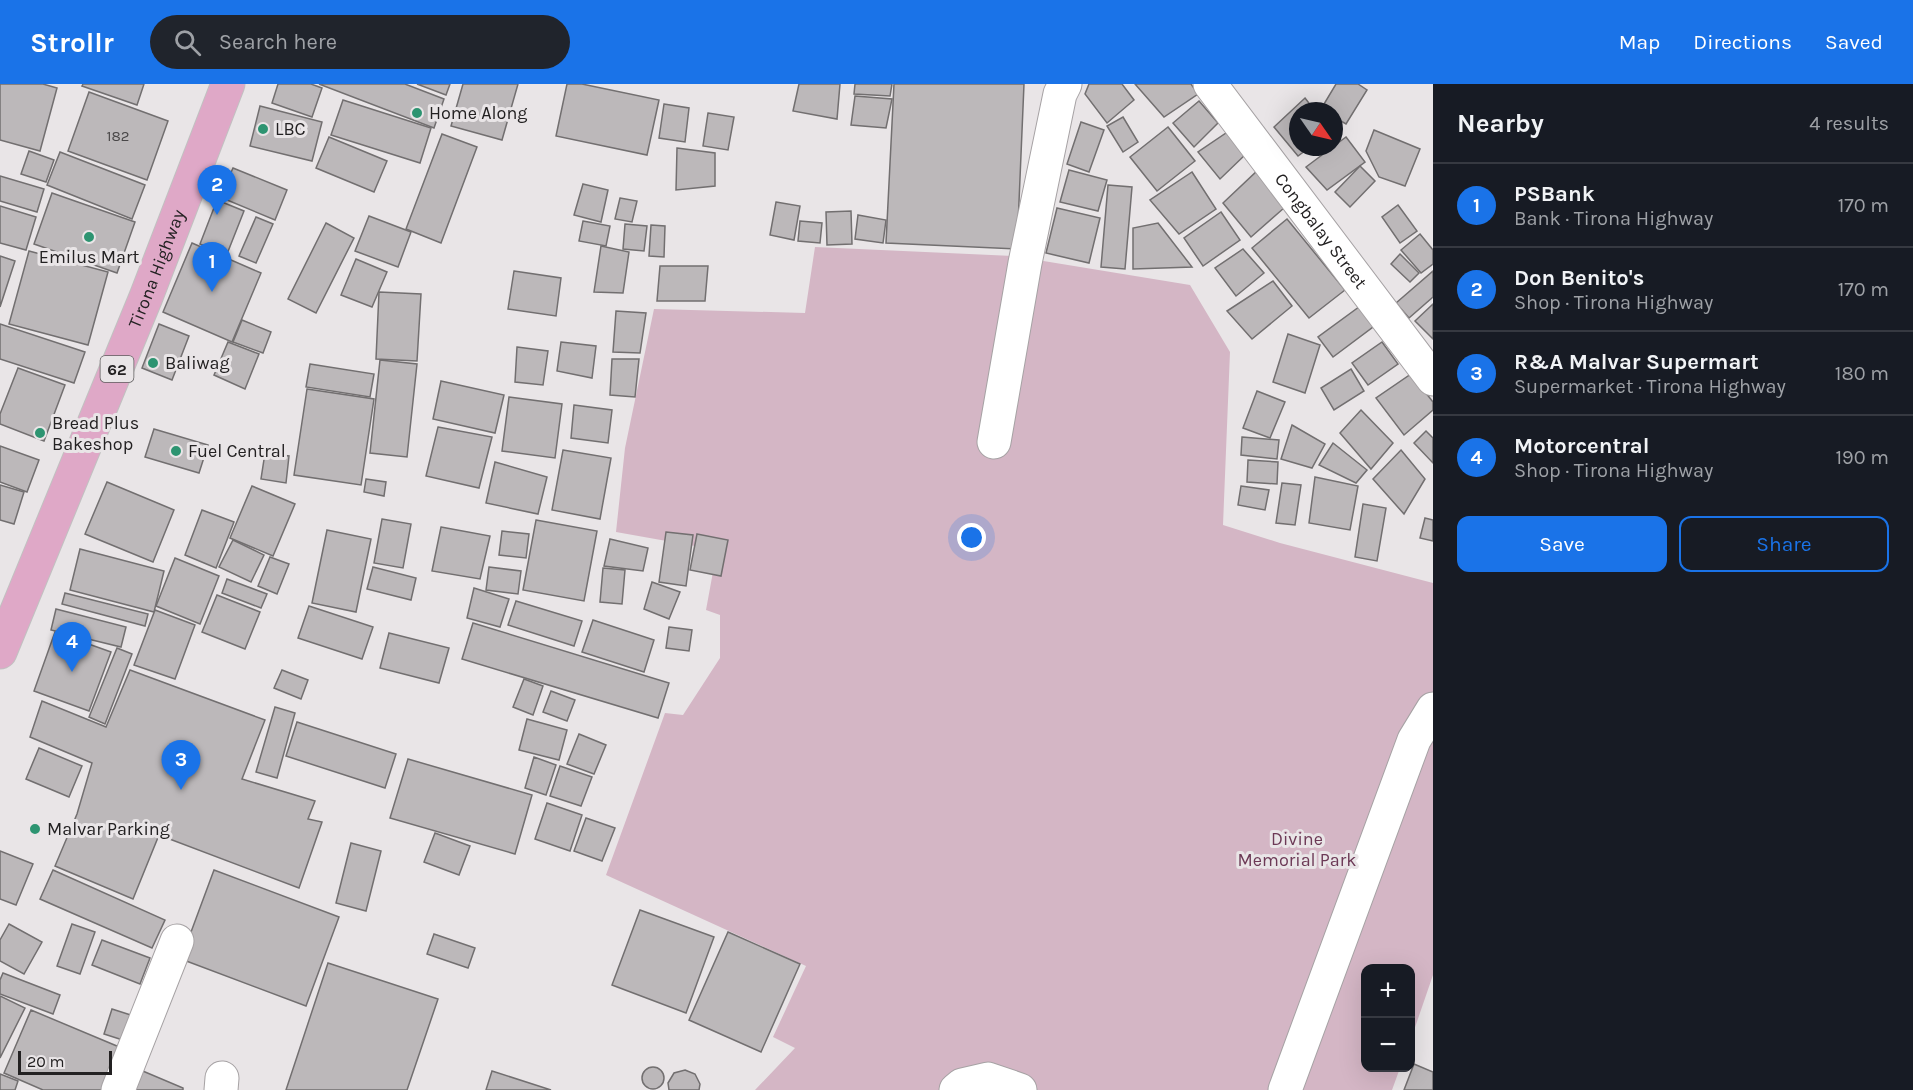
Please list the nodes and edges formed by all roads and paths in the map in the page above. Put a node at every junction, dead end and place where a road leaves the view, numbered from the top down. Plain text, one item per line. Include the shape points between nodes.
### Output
1 (228, 84) edge
2 (1065, 84) edge
3 (1210, 84) edge
4 (1433, 379) edge
5 (994, 442) dead end
6 (0, 652) edge
7 (1433, 709) edge
8 (177, 941) dead end
9 (118, 1090) edge
10 (956, 1090) edge
11 (1020, 1090) edge
12 (1285, 1090) edge

1 - 6 main road, Tirona Highway / 62 via 146,297
2 - 5 street via 1025,263
3 - 4 street, Congbalay Street
7 - 12 street via 1414,740
8 - 9 street
10 - 11 street via 962,1084 988,1079

